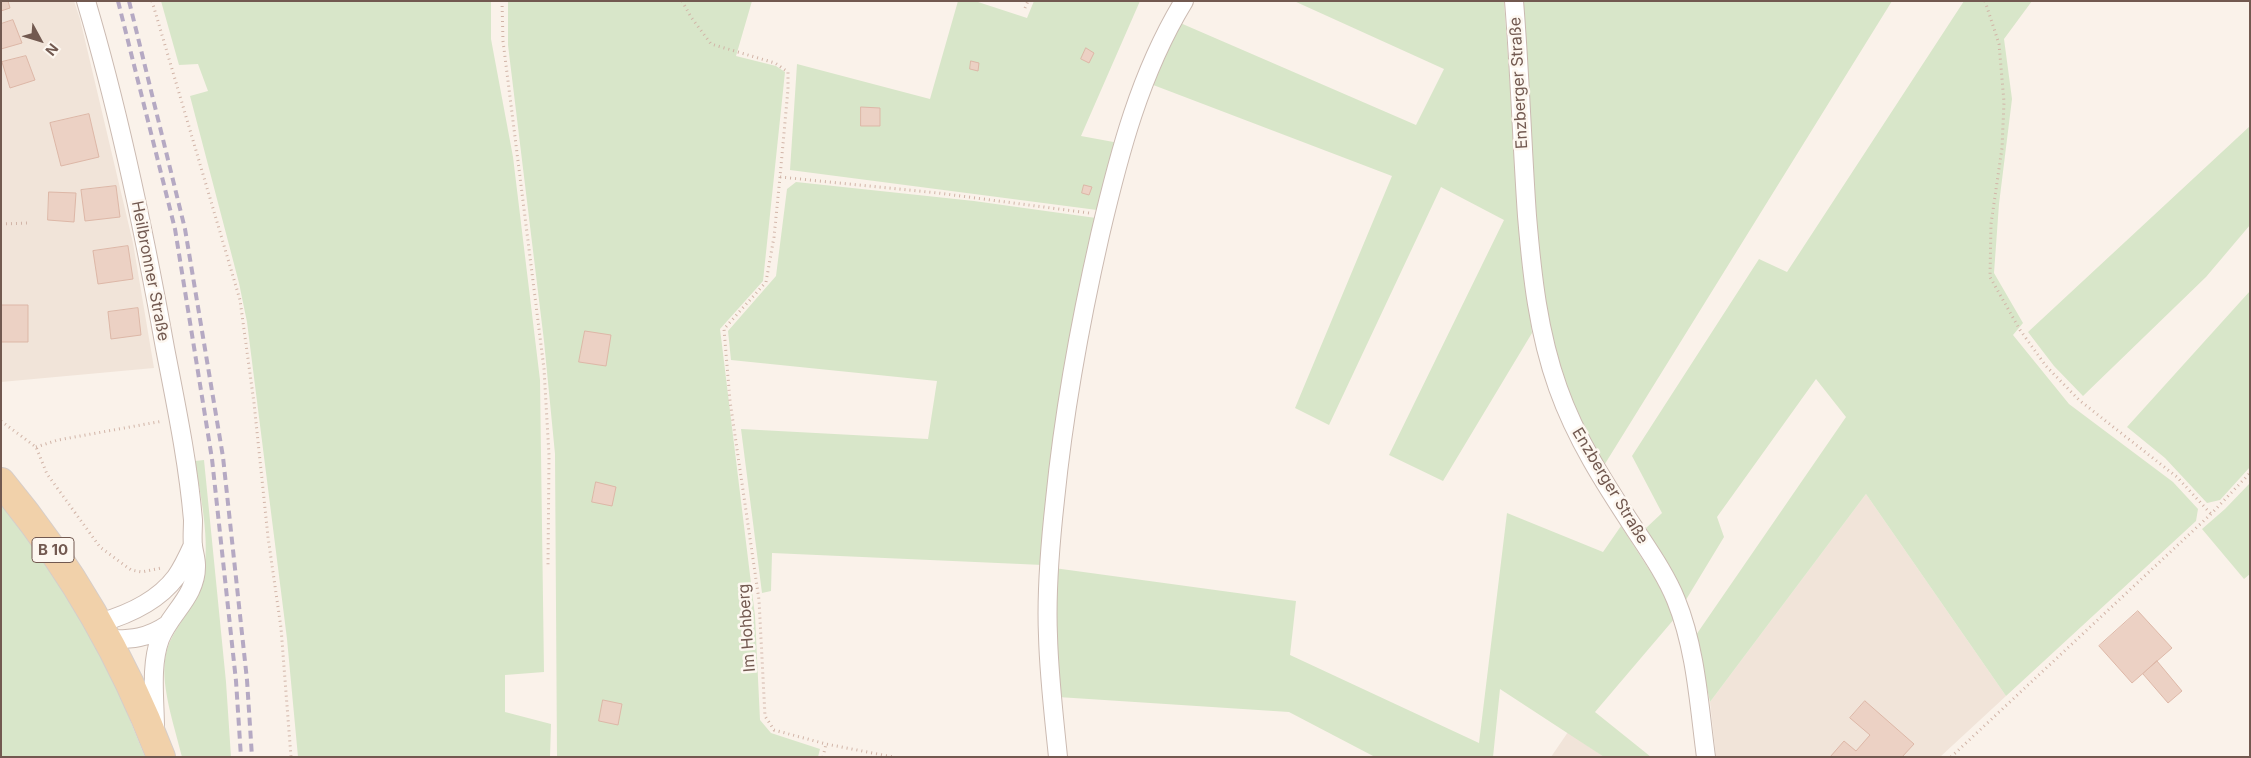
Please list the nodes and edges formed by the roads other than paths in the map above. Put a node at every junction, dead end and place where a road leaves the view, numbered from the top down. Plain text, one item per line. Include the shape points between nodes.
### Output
1 (86, 1) edge
2 (1184, 1) edge
3 (1514, 1) edge
4 (1, 482) edge
5 (193, 545) junction
6 (167, 625) junction
7 (103, 631) junction
8 (158, 749) edge
9 (1058, 757) edge
10 (1706, 757) edge

1 - 5 street, Heilbronner Straße via 105,66 146,242 178,418 193,521
2 - 9 street via 1165,31 1143,81 1083,308 1062,426 1050,550 1048,636
3 - 10 street, Enzberger Straße via 1529,235 1539,323 1545,347 1558,389 1582,442 1676,599 1690,649
4 - 7 main road, B 10 via 63,563
5 - 6 street, Heilbronner Straße via 196,566 192,586 183,605
5 - 7 street, Heilbronner Straße via 175,578 161,592
6 - 7 street, Heilbronner Straße via 142,638
6 - 8 street, Heilbronner Straße via 155,659
7 - 8 main road, Heilbronner Straße / B 10 via 134,691

